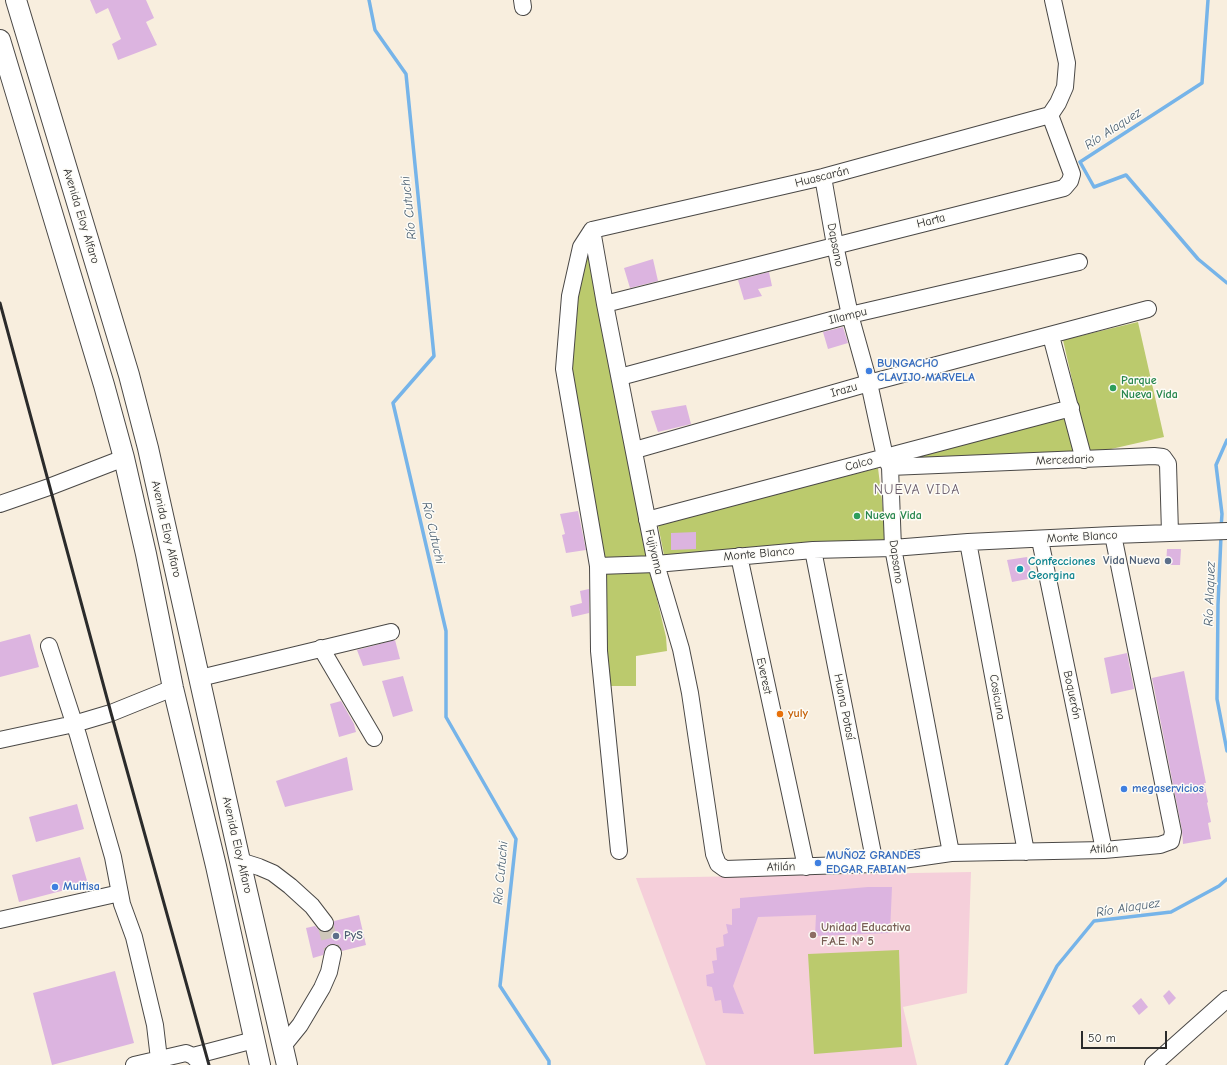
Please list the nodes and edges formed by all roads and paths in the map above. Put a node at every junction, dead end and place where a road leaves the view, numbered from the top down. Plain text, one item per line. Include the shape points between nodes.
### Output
1 (16, 0) edge
2 (1053, 0) edge
3 (0, 40) edge
4 (1050, 115) junction
5 (823, 177) junction
6 (592, 230) junction
7 (835, 245) junction
8 (1079, 262) dead end
9 (605, 304) junction
10 (1148, 309) dead end
11 (850, 315) junction
12 (1051, 336) junction
13 (620, 377) junction
14 (869, 383) junction
15 (1071, 408) junction
16 (635, 450) junction
17 (124, 458) junction
18 (1084, 460) junction
19 (888, 462) junction
20 (0, 504) edge
21 (647, 520) junction
22 (1227, 531) edge
23 (1170, 533) junction
24 (1112, 535) junction
25 (1040, 540) junction
26 (968, 542) junction
27 (893, 548) junction
28 (813, 550) junction
29 (739, 556) junction
30 (656, 564) junction
31 (598, 566) junction
32 (391, 632) dead end
33 (49, 646) dead end
34 (321, 648) junction
35 (200, 678) junction
36 (173, 688) junction
37 (74, 724) junction
38 (374, 738) dead end
39 (0, 740) edge
40 (1104, 850) junction
41 (619, 851) dead end
42 (1026, 852) junction
43 (951, 853) junction
44 (240, 861) junction
45 (875, 864) junction
46 (806, 867) junction
47 (725, 868) joint
48 (120, 892) junction
49 (0, 920) edge
50 (325, 923) tunnel mouth
51 (333, 953) tunnel mouth
52 (1227, 999) edge
53 (254, 1040) junction
54 (285, 1056) edge
55 (159, 1059) junction
56 (196, 1060) edge
57 (134, 1065) edge
58 (260, 1065) edge
59 (1153, 1065) edge

1 - 35 main road, Avenida Eloy Alfaro via 129,374
2 - 4 street via 1067,62 1065,87
3 - 17 main road, Avenida Eloy Alfaro
4 - 5 street, Huascarán
4 - 7 street, Harta via 1072,174 1070,182 1064,188
5 - 6 street, Huascarán
5 - 7 street, Dapsano
6 - 9 street, Fujiyama
6 - 31 street via 581,247 570,296 564,369
7 - 9 street, Harta
7 - 11 street, Dapsano
8 - 11 street, Illampu
9 - 13 street, Fujiyama
10 - 12 street, Irazu
11 - 13 street, Illampu
11 - 14 street, Dapsano
12 - 14 street, Irazu
12 - 15 street
13 - 16 street, Fujiyama
14 - 16 street, Irazu
14 - 19 street, Dapsano
15 - 18 street
15 - 19 street, Calco
16 - 21 street, Fujiyama
17 - 20 street
17 - 36 main road, Avenida Eloy Alfaro
18 - 19 street, Mercedario
18 - 23 street, Mercedario via 1162,457 1168,464
19 - 21 street, Calco
19 - 27 street, Dapsano
21 - 30 street, Fujiyama
22 - 23 street, Monte Blanco
23 - 24 street, Monte Blanco
24 - 25 street, Monte Blanco
24 - 40 street, Atilán via 1173,832 1171,841 1160,845
25 - 26 street, Monte Blanco
25 - 40 street, Boquerón
26 - 27 street, Monte Blanco
26 - 42 street, Cosicuna
27 - 28 street, Monte Blanco
27 - 43 street, Dapsano
28 - 29 street, Monte Blanco
28 - 45 street, Huana Potosí
29 - 30 street, Monte Blanco
29 - 46 street, Everest
30 - 31 street, Monte Blanco
30 - 47 street, Fujiyama via 681,649 690,693 714,854 718,864
31 - 41 street via 599,651
32 - 34 street
33 - 37 street
34 - 35 street
34 - 38 street
35 - 44 main road, Avenida Eloy Alfaro
36 - 37 street via 111,713
36 - 53 main road, Avenida Eloy Alfaro
37 - 39 street
37 - 48 street via 113,857
40 - 42 street, Atilán
42 - 43 street, Atilán
43 - 45 street, Atilán
44 - 50 street via 272,873 302,895
44 - 54 main road, Avenida Eloy Alfaro
45 - 46 street, Atilán
46 - 47 street, Atilán
48 - 49 street
48 - 55 street via 134,937 155,1025
51 - 54 street via 322,988
52 - 59 street
53 - 56 street
53 - 58 main road, Avenida Eloy Alfaro
55 - 56 street via 186,1054
55 - 57 street

